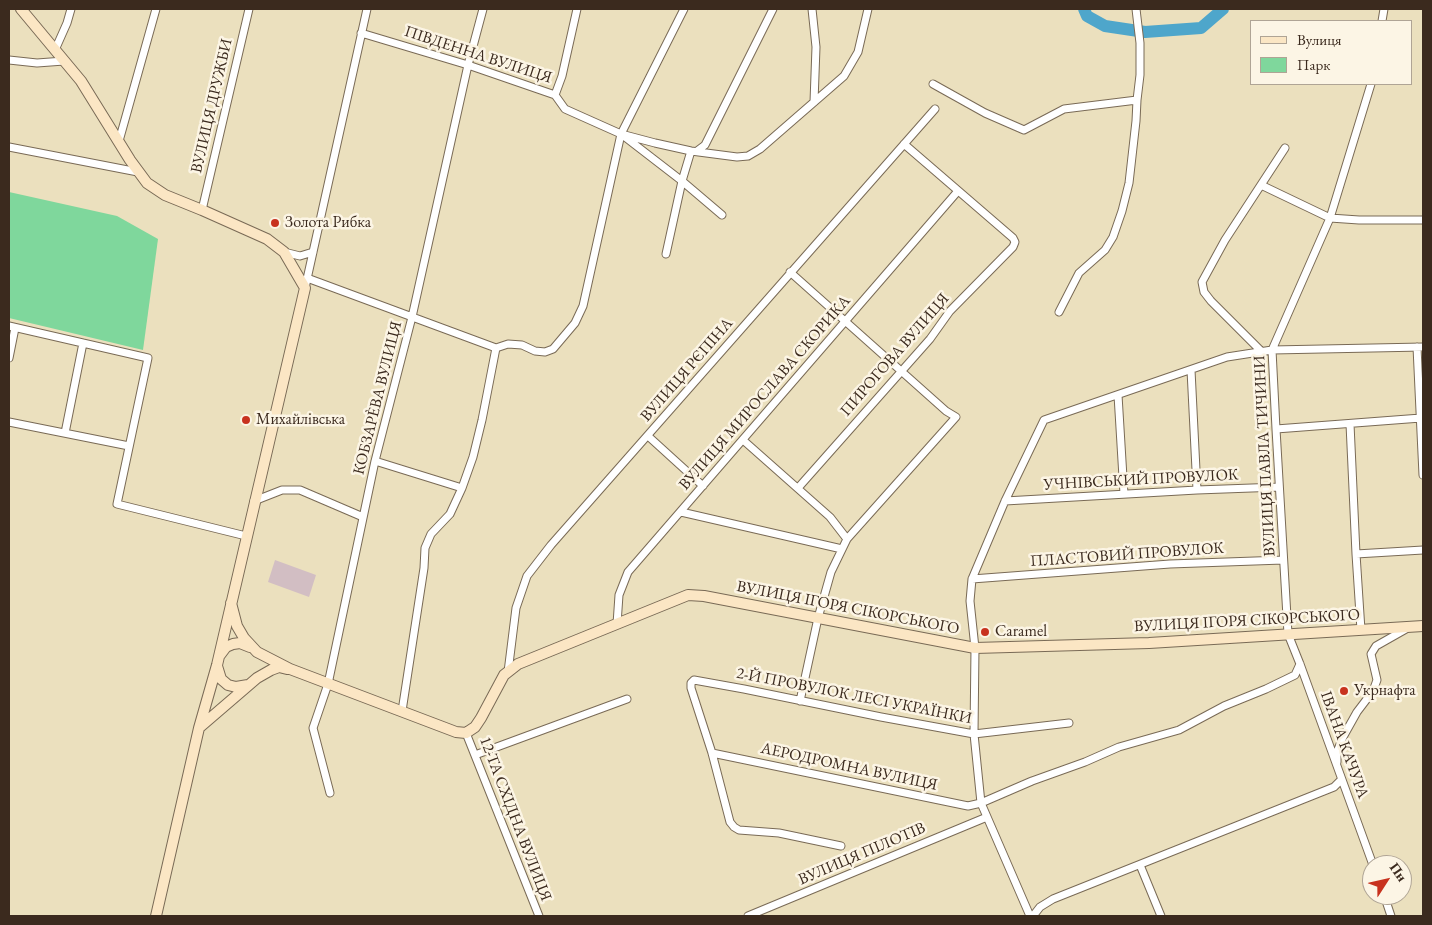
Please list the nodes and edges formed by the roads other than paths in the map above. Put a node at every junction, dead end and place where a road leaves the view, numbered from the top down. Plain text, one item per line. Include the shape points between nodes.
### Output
1 (21, 9) edge
2 (71, 9) edge
3 (156, 9) edge
4 (249, 9) edge
5 (367, 9) edge
6 (483, 9) edge
7 (577, 9) edge
8 (684, 9) edge
9 (772, 9) edge
10 (812, 9) edge
11 (868, 9) edge
12 (1136, 11) edge
13 (361, 33) junction
14 (55, 50) junction
15 (9, 60) edge
16 (64, 61) junction
17 (468, 65) junction
18 (933, 84) dead end
19 (1371, 85) edge
20 (554, 95) junction
21 (1137, 100) junction
22 (814, 102) junction
23 (935, 109) dead end
24 (621, 134) junction
25 (119, 141) junction
26 (904, 144) junction
27 (9, 147) edge
28 (1285, 148) dead end
29 (694, 151) junction
30 (138, 172) junction
31 (682, 181) junction
32 (1261, 185) junction
33 (958, 191) junction
34 (202, 210) junction
35 (722, 214) dead end
36 (1330, 218) junction
37 (1423, 220) edge
38 (284, 252) junction
39 (313, 252) junction
40 (666, 254) dead end
41 (790, 272) junction
42 (306, 283) junction
43 (1059, 312) dead end
44 (412, 317) junction
45 (846, 321) junction
46 (12, 327) edge
47 (82, 343) junction
48 (1420, 347) edge
49 (496, 348) junction
50 (1272, 350) junction
51 (1261, 352) junction
52 (9, 358) edge
53 (1191, 370) junction
54 (901, 371) junction
55 (1118, 395) junction
56 (1421, 418) junction
57 (9, 422) edge
58 (1350, 424) junction
59 (1276, 429) junction
60 (65, 433) junction
61 (648, 436) junction
62 (743, 440) junction
63 (129, 446) junction
64 (375, 461) junction
65 (1423, 475) edge
66 (703, 486) junction
67 (1279, 487) junction
68 (462, 488) junction
69 (798, 488) junction
70 (1198, 490) junction
71 (1124, 494) junction
72 (254, 501) junction
73 (1005, 501) junction
74 (681, 512) junction
75 (362, 517) junction
76 (246, 536) junction
77 (848, 539) junction
78 (842, 549) junction
79 (1423, 550) edge
80 (1356, 554) junction
81 (1284, 560) junction
82 (972, 579) junction
83 (231, 603) junction
84 (818, 618) junction
85 (617, 624) junction
86 (1423, 626) edge
87 (1409, 627) junction
88 (1361, 630) junction
89 (1288, 634) junction
90 (975, 648) junction
91 (254, 650) junction
92 (217, 662) junction
93 (1300, 664) junction
94 (290, 669) junction
95 (508, 672) junction
96 (254, 681) junction
97 (328, 684) junction
98 (627, 699) dead end
99 (800, 700) junction
100 (402, 712) junction
101 (1069, 723) dead end
102 (199, 728) junction
103 (466, 733) junction
104 (974, 734) junction
105 (712, 753) junction
106 (475, 755) junction
107 (1337, 768) junction
108 (1341, 780) junction
109 (330, 793) dead end
110 (981, 803) junction
111 (987, 817) junction
112 (841, 846) dead end
113 (1368, 855) edge
114 (1140, 865) junction
115 (156, 916) edge
116 (538, 916) edge
117 (748, 916) edge
118 (1032, 916) edge
119 (1161, 916) edge

1 - 14 main road
2 - 14 street
3 - 25 street
4 - 34 street, ВУЛИЦЯ ДРУЖБИ
5 - 13 street
6 - 17 street, КОБЗАРÈВА ВУЛИЦЯ
7 - 20 street via 562,76
8 - 24 street
9 - 29 street via 705,145
10 - 22 street via 816,46
11 - 22 street, ПІВДЕННА ВУЛИЦЯ via 858,52 844,76
12 - 21 street via 1140,43
13 - 17 street, ПІВДЕННА ВУЛИЦЯ
13 - 39 street
14 - 16 main road
15 - 16 street
16 - 25 main road
17 - 20 street, ПІВДЕННА ВУЛИЦЯ
17 - 44 street, КОБЗАРÈВА ВУЛИЦЯ
18 - 21 street via 1024,130 1064,108
19 - 36 street, ВУЛИЦЯ ПАВЛА ТИЧИНИ
20 - 24 street, ПІВДЕННА ВУЛИЦЯ via 565,109
21 - 43 street via 1128,183 1113,237 1105,250 1078,273
22 - 29 street, ПІВДЕННА ВУЛИЦЯ via 748,156
23 - 26 street, ВУЛИЦЯ РЄПІНА
24 - 29 street, ПІВДЕННА ВУЛИЦЯ
24 - 31 street
24 - 49 street via 582,306 575,323 553,349 545,352 522,345 508,344
25 - 30 main road
26 - 33 street
26 - 41 street, ВУЛИЦЯ РЄПІНА
27 - 30 street
28 - 32 street
29 - 31 street
30 - 34 main road via 164,195
31 - 35 street
31 - 40 street
32 - 36 street
32 - 51 street via 1202,282 1211,301
33 - 45 street, ВУЛИЦЯ МИРОСЛАВА СКОРИКА
33 - 54 street, ПИРОГОВА ВУЛИЦЯ via 1015,242 950,311
34 - 38 main road via 267,238
36 - 37 street
36 - 50 street, ВУЛИЦЯ ПАВЛА ТИЧИНИ
38 - 39 street via 300,256
38 - 42 main road
39 - 42 street
41 - 45 street
41 - 61 street, ВУЛИЦЯ РЄПІНА
42 - 44 street
42 - 72 main road
44 - 49 street
44 - 64 street, КОБЗАРÈВА ВУЛИЦЯ
45 - 54 street
45 - 62 street, ВУЛИЦЯ МИРОСЛАВА СКОРИКА
46 - 47 street
46 - 52 street
47 - 60 street
47 - 63 street via 148,358
48 - 50 street
48 - 56 street
49 - 68 street via 482,420
50 - 51 street
50 - 59 street, ВУЛИЦЯ ПАВЛА ТИЧИНИ
51 - 53 street via 1228,357
53 - 55 street
53 - 70 street
54 - 69 street, ПИРОГОВА ВУЛИЦЯ
54 - 77 street via 956,417
55 - 71 street
55 - 73 street via 1047,419
56 - 58 street
56 - 65 street
57 - 60 street
58 - 59 street
58 - 80 street
59 - 67 street, ВУЛИЦЯ ПАВЛА ТИЧИНИ
60 - 63 street
61 - 66 street
61 - 95 street, ВУЛИЦЯ РЄПІНА via 550,545 528,576 516,608
62 - 66 street, ВУЛИЦЯ МИРОСЛАВА СКОРИКА
62 - 69 street
63 - 76 street via 116,504
64 - 68 street
64 - 75 street, КОБЗАРÈВА ВУЛИЦЯ
66 - 74 street, ВУЛИЦЯ МИРОСЛАВА СКОРИКА
67 - 70 street, УЧНІВСЬКИЙ ПРОВУЛОК
67 - 81 street, ВУЛИЦЯ ПАВЛА ТИЧИНИ
68 - 100 street via 450,514 431,534 425,548
69 - 77 street via 830,517
70 - 71 street, УЧНІВСЬКИЙ ПРОВУЛОК
71 - 73 street, УЧНІВСЬКИЙ ПРОВУЛОК
72 - 75 street via 282,490 300,490
72 - 76 main road
73 - 82 street
74 - 78 street
74 - 85 street, ВУЛИЦЯ МИРОСЛАВА СКОРИКА via 628,572 619,595
75 - 97 street, КОБЗАРÈВА ВУЛИЦЯ
76 - 83 main road
77 - 78 street
78 - 84 street via 831,572
79 - 80 street
80 - 88 street
81 - 82 street, ПЛАСТОВИЙ ПРОВУЛОК via 1170,564
81 - 89 street, ВУЛИЦЯ ПАВЛА ТИЧИНИ
82 - 90 street via 970,601
83 - 91 main road via 237,626
83 - 92 main road
84 - 85 main road, ВУЛИЦЯ ІГОРЯ СІКОРСЬКОГО via 688,595
84 - 90 main road, ВУЛИЦЯ ІГОРЯ СІКОРСЬКОГО
84 - 99 street
85 - 95 main road, ВУЛИЦЯ ІГОРЯ СІКОРСЬКОГО via 518,664
86 - 87 main road, ВУЛИЦЯ ІГОРЯ СІКОРСЬКОГО
87 - 88 main road, ВУЛИЦЯ ІГОРЯ СІКОРСЬКОГО
87 - 107 street via 1376,646 1371,654 1377,680 1374,691 1343,737 1337,752
88 - 89 main road, ВУЛИЦЯ ІГОРЯ СІКОРСЬКОГО
89 - 90 main road, ВУЛИЦЯ ІГОРЯ СІКОРСЬКОГО
89 - 93 street, ІВАНА КАЧУРА
90 - 104 street
91 - 92 main road via 240,643 232,644 220,653
91 - 94 main road
91 - 96 main road via 261,666
92 - 96 main road via 221,679 228,685 244,687
92 - 102 main road
93 - 107 street, ІВАНА КАЧУРА
93 - 110 street via 1295,676 1224,706 1178,730 1120,746
94 - 96 main road via 271,670
94 - 97 main road
95 - 103 main road, ВУЛИЦЯ ІГОРЯ СІКОРСЬКОГО via 475,727
96 - 102 main road
97 - 100 main road
97 - 109 street, КОБЗАРÈВА ВУЛИЦЯ via 313,728
98 - 106 street
99 - 104 street, 2-Й ПРОВУЛОК ЛЕСІ УКРАЇНКИ
99 - 105 street, 2-Й ПРОВУЛОК ЛЕСІ УКРАЇНКИ via 694,680 691,688
100 - 103 main road
101 - 104 street, 2-Й ПРОВУЛОК ЛЕСІ УКРАЇНКИ
102 - 115 main road
103 - 106 street, 12-ТА СХІДНА ВУЛИЦЯ
104 - 110 street
105 - 110 street, АЕРОДРОМНА ВУЛИЦЯ via 968,806
105 - 112 street via 734,827
106 - 116 street, 12-ТА СХІДНА ВУЛИЦЯ
107 - 108 street, ІВАНА КАЧУРА
108 - 113 street, ІВАНА КАЧУРА
108 - 114 street via 1334,787
110 - 111 street
111 - 117 street, ВУЛИЦЯ ПІЛОТІВ
111 - 118 street
114 - 118 street via 1053,899
114 - 119 street

